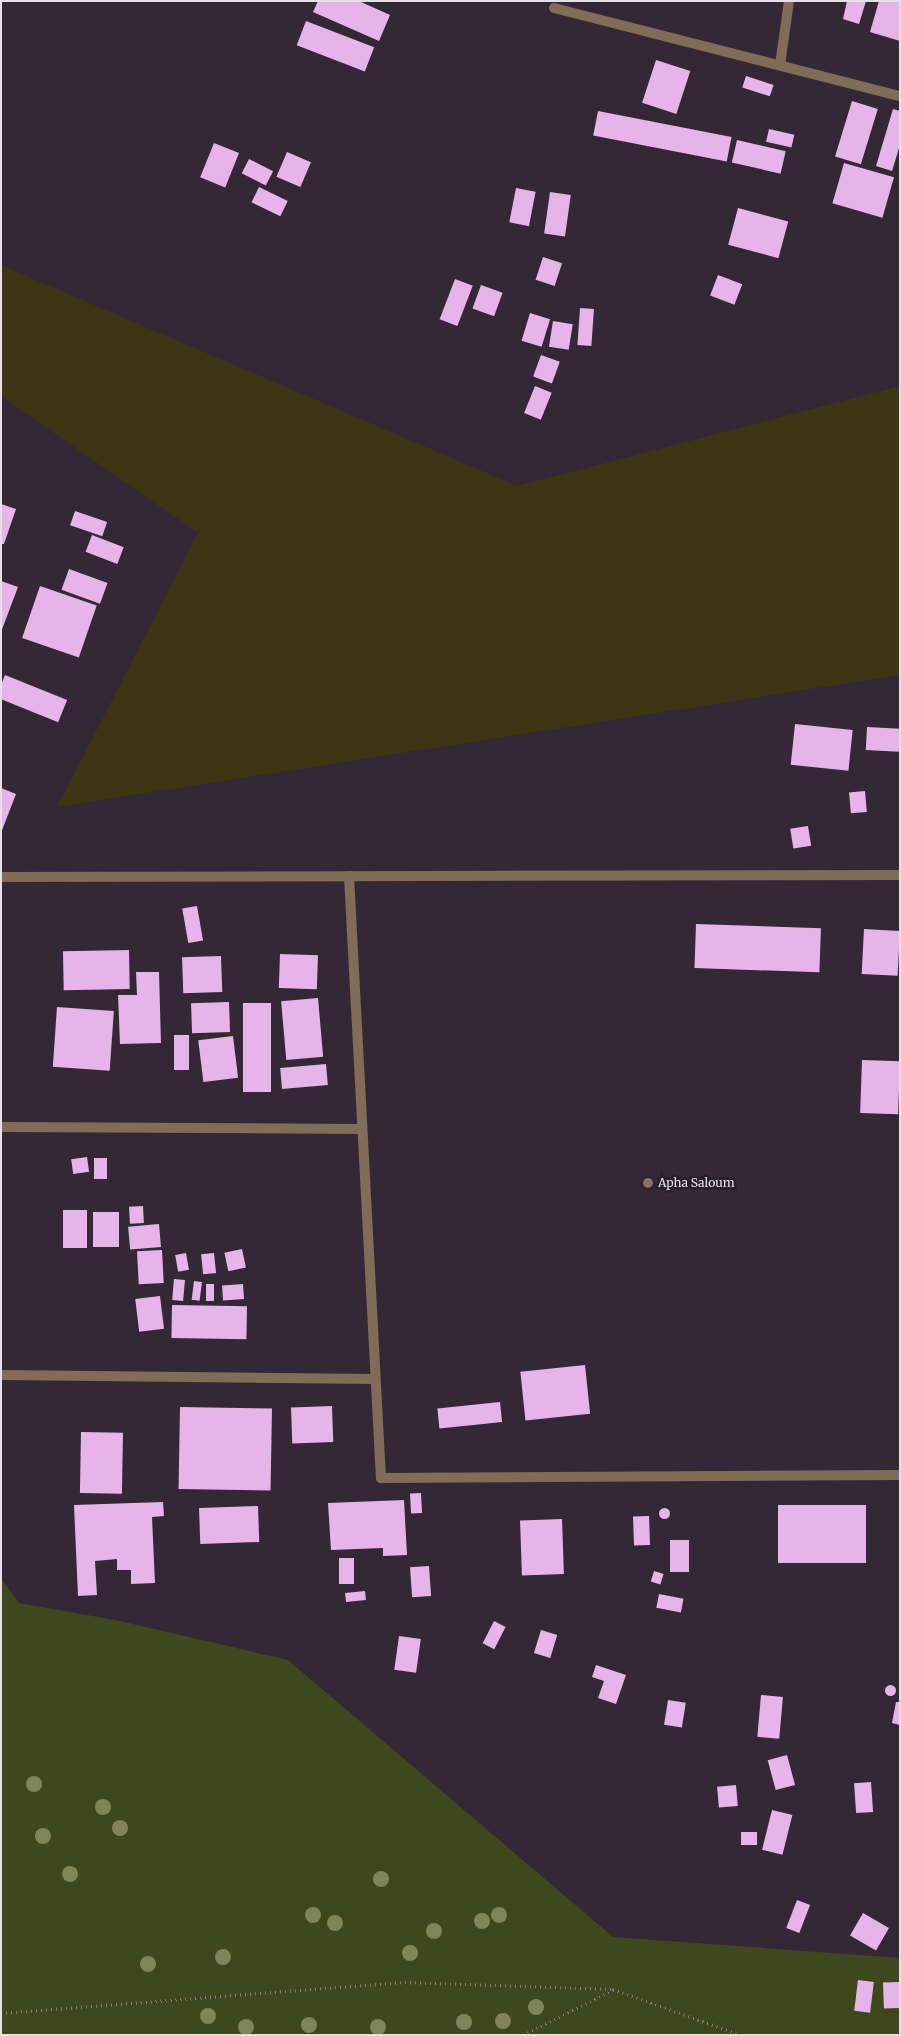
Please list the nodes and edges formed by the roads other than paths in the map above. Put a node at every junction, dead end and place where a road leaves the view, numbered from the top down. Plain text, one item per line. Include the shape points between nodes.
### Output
1 (790, 1) edge
2 (554, 8) dead end
3 (780, 65) junction
4 (900, 96) edge
5 (900, 875) edge
6 (349, 876) junction
7 (1, 877) edge
8 (1, 1127) edge
9 (362, 1129) junction
10 (1, 1375) edge
11 (374, 1379) junction
12 (900, 1475) edge

1 - 3 street
2 - 3 street
3 - 4 street
5 - 6 street
6 - 7 street
6 - 9 street
8 - 9 street
9 - 11 street
10 - 11 street
11 - 12 street via 381,1478

